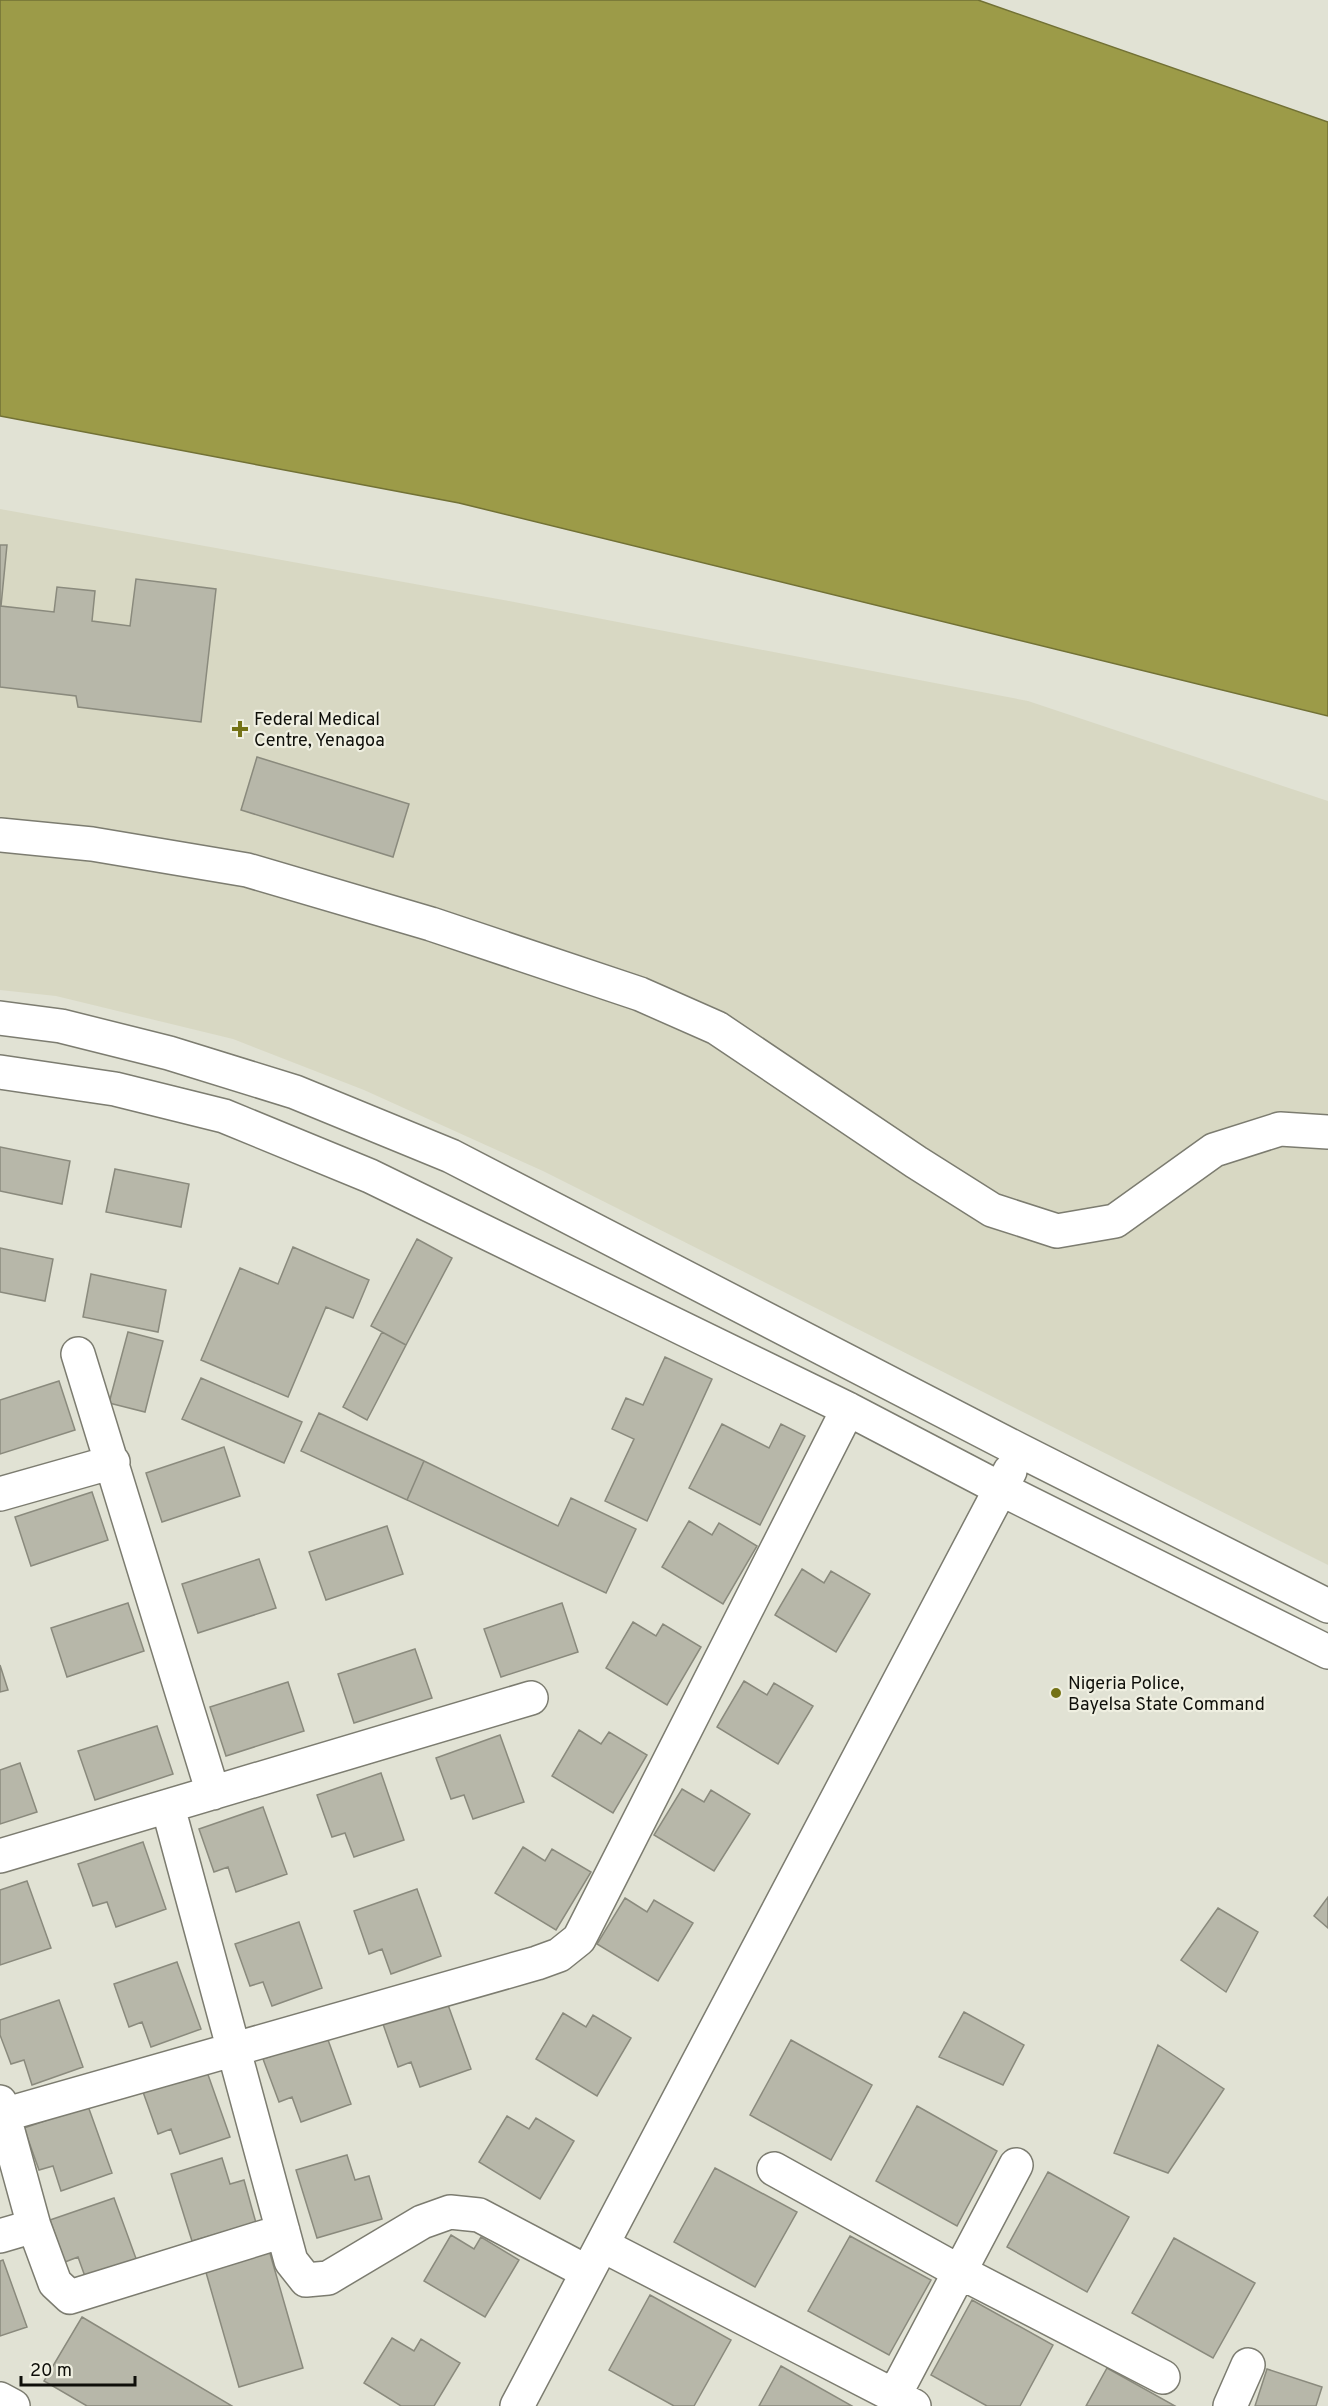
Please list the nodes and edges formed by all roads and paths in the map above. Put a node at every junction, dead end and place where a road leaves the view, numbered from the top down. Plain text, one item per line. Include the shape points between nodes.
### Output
1 (0, 835) edge
2 (0, 1018) edge
3 (0, 1072) edge
4 (1328, 1132) edge
5 (78, 1354) dead end
6 (848, 1409) junction
7 (1019, 1450) junction
8 (112, 1462) junction
9 (1001, 1489) junction
10 (0, 1494) edge
11 (1328, 1606) edge
12 (1328, 1652) edge
13 (531, 1698) dead end
14 (213, 1793) junction
15 (168, 1807) junction
16 (0, 1856) edge
17 (234, 2049) junction
18 (1, 2111) edge
19 (1016, 2165) dead end
20 (774, 2169) dead end
21 (34, 2226) junction
22 (283, 2231) junction
23 (0, 2236) edge
24 (594, 2258) junction
25 (960, 2272) junction
26 (1248, 2365) dead end
27 (1163, 2377) dead end
28 (0, 2399) edge
29 (904, 2401) edge
30 (13, 2406) edge
31 (517, 2406) edge
32 (1230, 2406) edge

1 - 4 street via 92,844 247,870 431,924 640,994 717,1028 992,1210 1057,1231 1115,1221 1214,1150 1280,1129
2 - 7 street via 61,1026 274,1085 451,1156
3 - 6 street via 115,1089 224,1116 370,1176
5 - 8 street
6 - 9 street
6 - 17 street via 579,1939 559,1955 537,1963
7 - 9 street
7 - 11 street
8 - 10 street
8 - 14 street
9 - 12 street
9 - 24 street
13 - 14 street
14 - 15 street
15 - 16 street
15 - 17 street
17 - 18 street
17 - 22 street
18 - 21 street
19 - 25 street
20 - 25 street
21 - 22 street via 55,2283 70,2297
21 - 23 street
22 - 24 street via 291,2261 306,2280 328,2278 422,2222 450,2212 479,2215
24 - 29 street
24 - 31 street
25 - 27 street
25 - 29 street
26 - 32 street
28 - 30 street

